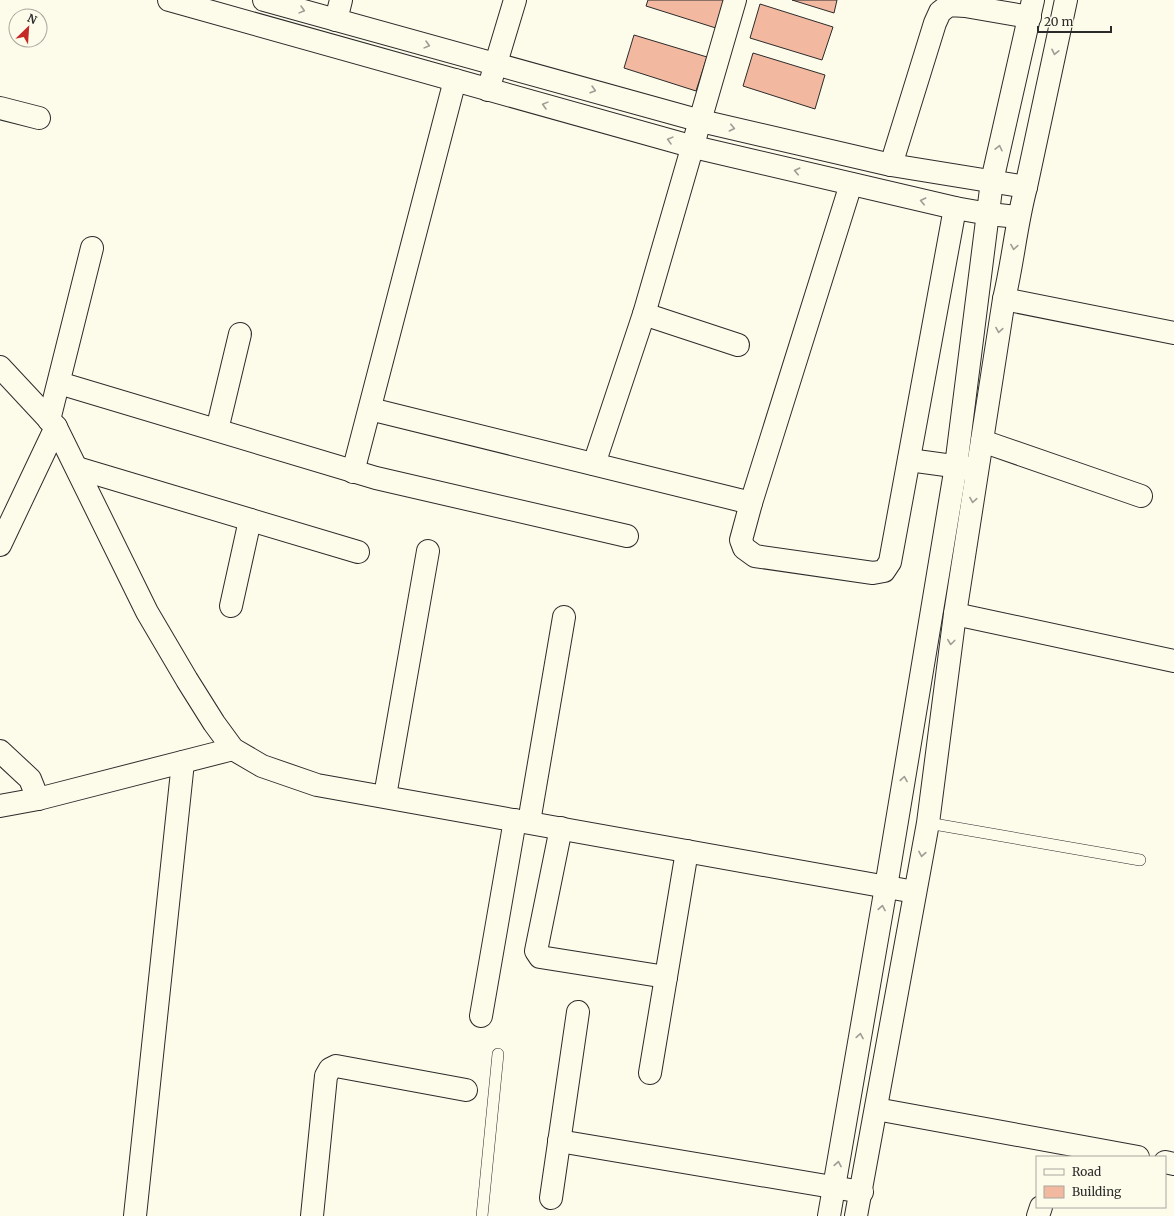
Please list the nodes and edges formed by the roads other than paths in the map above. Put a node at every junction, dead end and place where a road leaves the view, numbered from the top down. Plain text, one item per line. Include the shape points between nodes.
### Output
1 (169, 0) edge
2 (264, 0) edge
3 (515, 0) edge
4 (735, 0) edge
5 (1066, 0) edge
6 (1031, 8) edge
7 (338, 10) edge
8 (496, 63) junction
9 (455, 80) junction
10 (488, 90) junction
11 (0, 108) edge
12 (40, 118) dead end
13 (701, 121) junction
14 (694, 147) junction
15 (891, 165) junction
16 (992, 181) junction
17 (851, 184) junction
18 (1026, 188) junction
19 (955, 208) junction
20 (989, 214) junction
21 (1018, 217) junction
22 (92, 248) dead end
23 (1004, 299) junction
24 (644, 314) junction
25 (1174, 333) edge
26 (240, 334) dead end
27 (738, 344) dead end
28 (0, 368) edge
29 (59, 383) junction
30 (370, 409) junction
31 (53, 424) junction
32 (217, 430) junction
33 (982, 441) junction
34 (909, 460) junction
35 (594, 464) junction
36 (956, 466) junction
37 (77, 468) junction
38 (977, 470) junction
39 (354, 472) junction
40 (1141, 496) dead end
41 (750, 503) junction
42 (250, 520) junction
43 (627, 536) dead end
44 (0, 545) edge
45 (428, 551) dead end
46 (358, 552) dead end
47 (232, 606) dead end
48 (955, 614) junction
49 (564, 618) dead end
50 (1174, 661) edge
51 (233, 748) junction
52 (0, 751) edge
53 (183, 762) junction
54 (385, 796) junction
55 (38, 799) junction
56 (0, 806) edge
57 (522, 821) junction
58 (928, 822) junction
59 (561, 828) junction
60 (687, 851) junction
61 (1140, 860) dead end
62 (886, 886) junction
63 (915, 892) junction
64 (666, 977) junction
65 (578, 1012) dead end
66 (481, 1016) dead end
67 (498, 1054) dead end
68 (650, 1073) dead end
69 (466, 1090) dead end
70 (876, 1109) junction
71 (559, 1141) junction
72 (1061, 1150) edge
73 (1127, 1156) edge
74 (833, 1187) junction
75 (862, 1192) junction
76 (551, 1198) dead end
77 (135, 1216) edge
78 (312, 1216) edge
79 (482, 1216) edge
80 (829, 1216) edge
81 (856, 1216) edge

1 - 9 street
2 -> 7 street
3 - 8 street
4 - 13 street
5 -> 18 street
6 - 15 street via 949,5 940,12
16 -> 6 street
7 -> 8 street
8 - 10 street
8 -> 13 street
9 - 10 street
9 - 30 street
14 -> 10 street
11 - 12 street
13 - 14 street
13 -> 15 street
17 -> 14 street
14 - 24 street
15 - 16 street
16 - 18 street
16 - 20 street
19 -> 17 street
17 - 41 street
18 - 21 street
19 - 20 street
19 - 34 street
20 - 21 street
20 - 36 street
21 -> 23 street
22 - 29 street
23 - 25 street
23 -> 33 street
24 - 27 street
24 - 35 street
26 - 32 street
28 - 31 street
29 - 31 street
29 - 32 street
30 - 35 street
30 - 39 street
31 - 37 street
31 - 44 street
32 - 39 street
33 - 38 street
33 - 40 street
34 - 36 street
34 - 41 street via 890,562 884,571 873,573 754,556 744,548 741,540
35 - 41 street
36 - 38 street
62 -> 36 street
37 - 42 street
37 - 51 street via 147,612 214,723
38 -> 48 street
39 - 43 street
42 - 46 street
42 - 47 street
45 - 54 street
48 - 50 street
48 -> 58 street
49 - 57 street
51 - 53 street
51 - 54 street via 262,766 317,785
52 - 55 street via 30,779
53 - 55 street
53 - 77 street
54 - 57 street
55 - 56 street
57 - 59 street
57 - 66 street
58 - 61 lane
58 -> 63 street
59 - 60 street
59 - 64 street via 536,951 540,957
60 - 62 street
60 - 64 street
62 - 63 street
74 -> 62 street
63 - 70 street
64 - 68 street
65 - 71 street
67 - 79 lane
69 - 78 street via 336,1066 330,1069 326,1076
70 - 72 street
70 - 75 street
71 - 74 street
71 - 76 street
72 - 73 street
74 - 75 street
74 - 80 street
75 - 81 street

